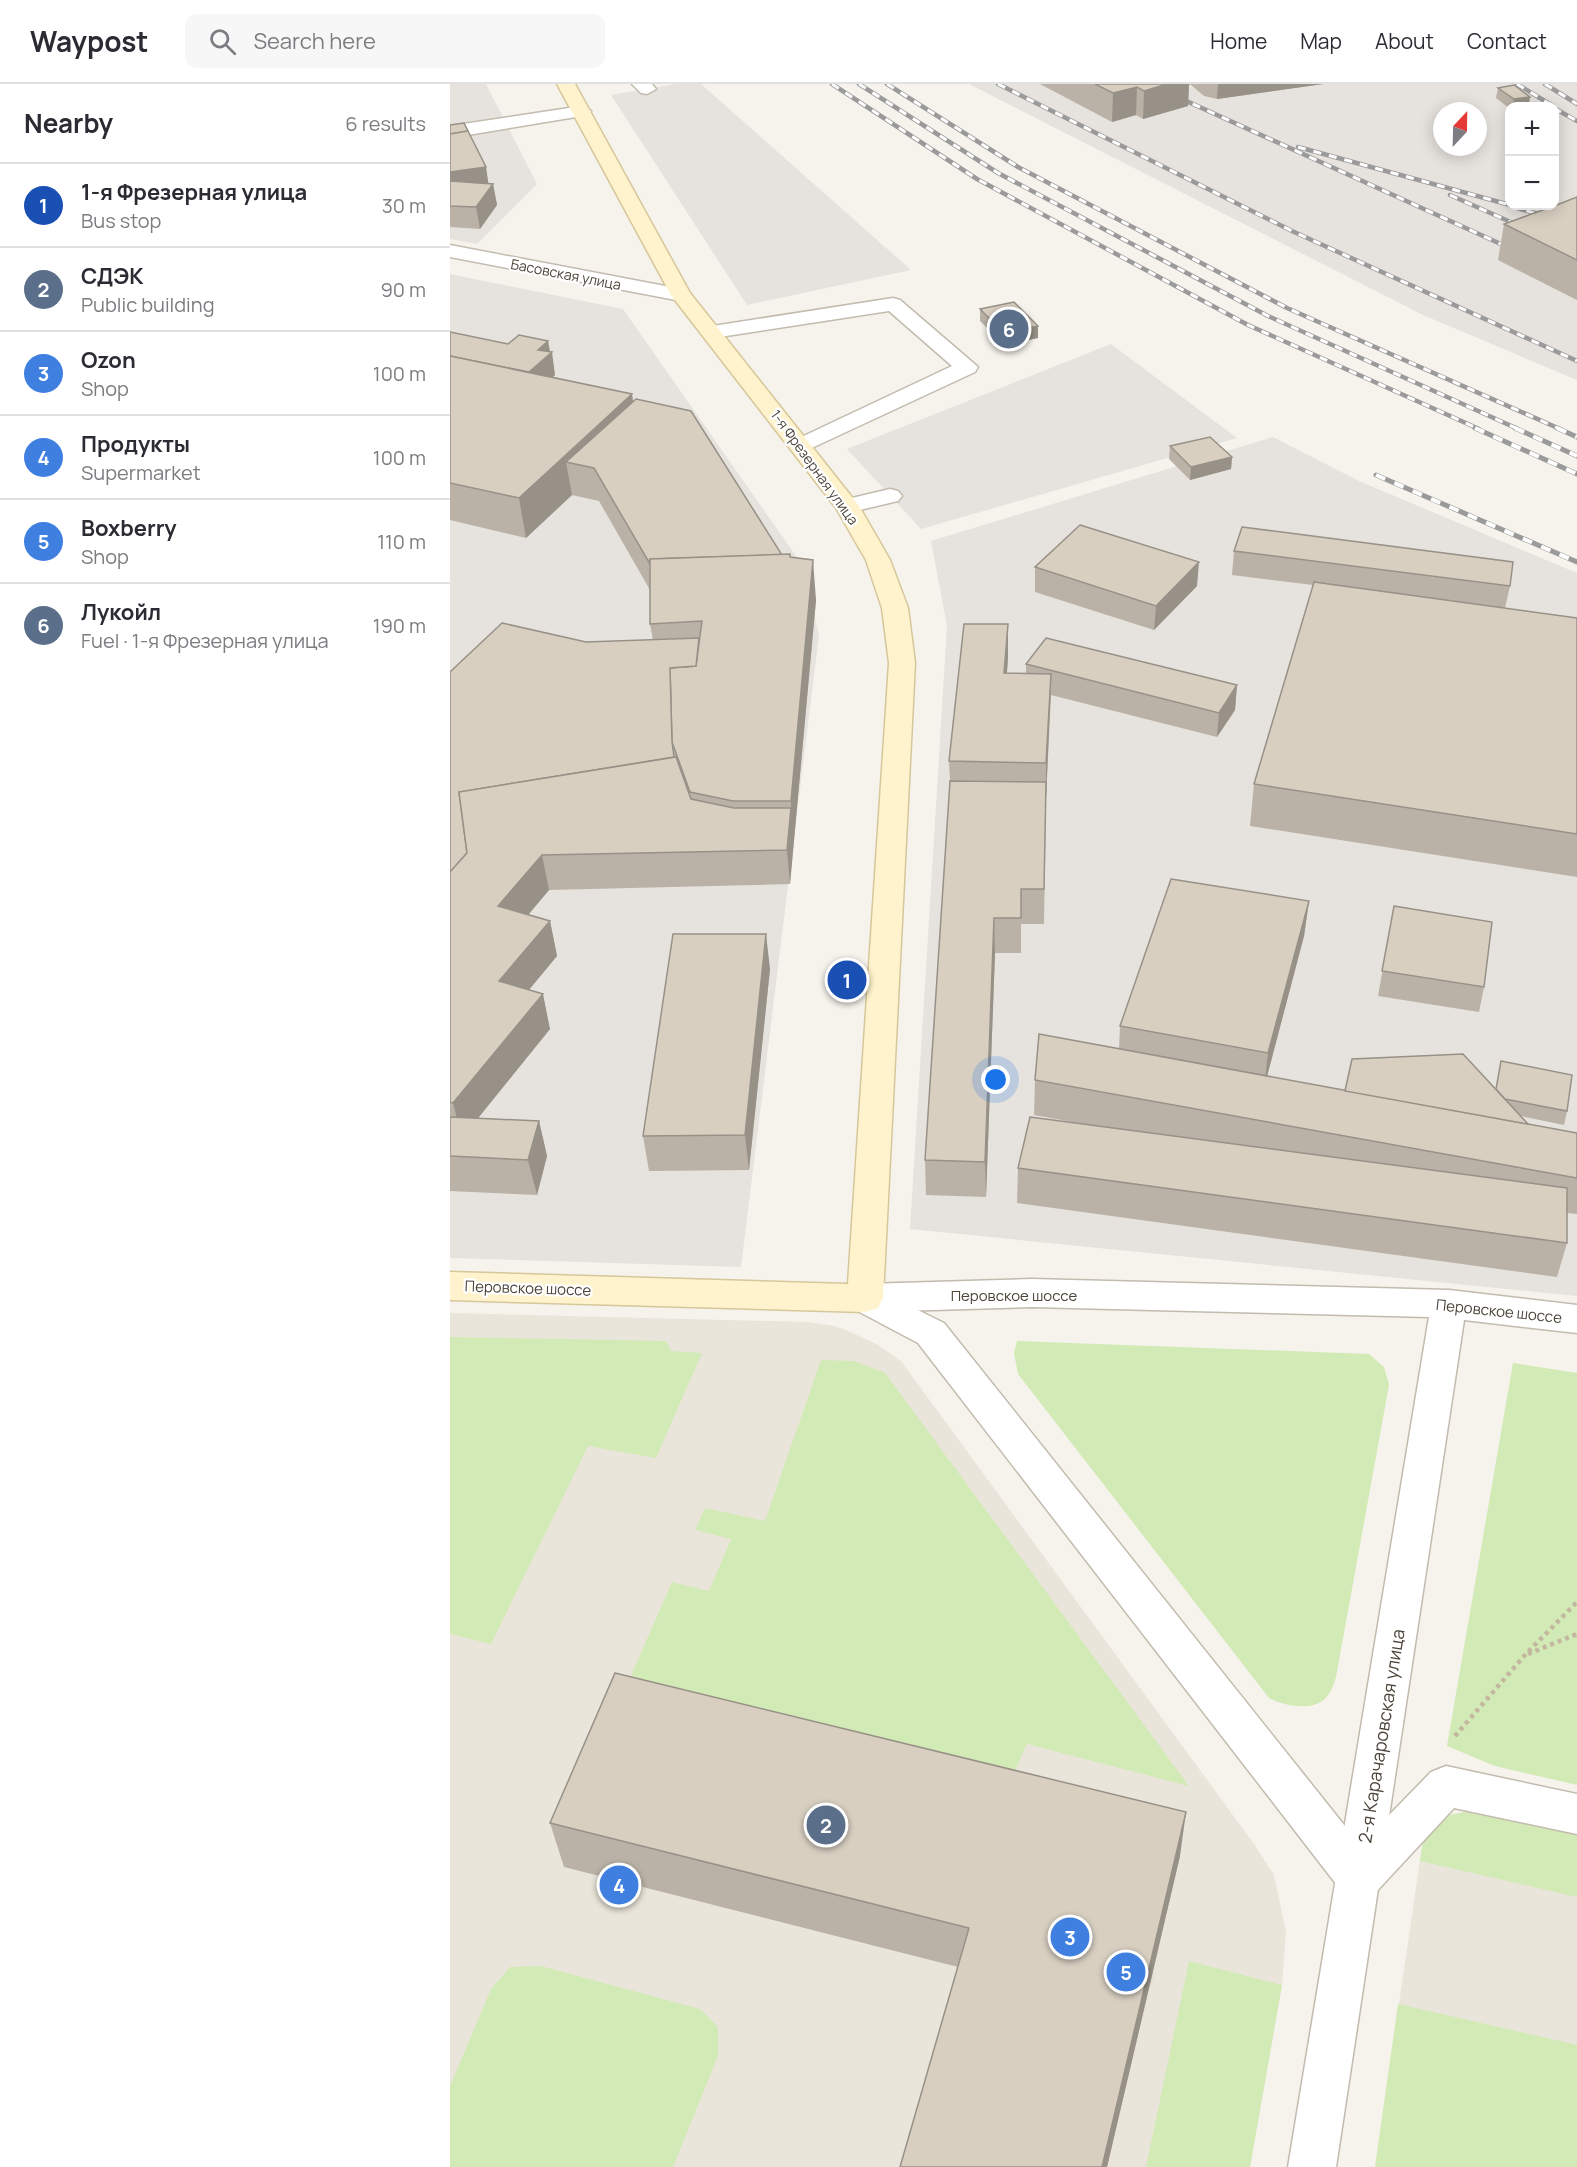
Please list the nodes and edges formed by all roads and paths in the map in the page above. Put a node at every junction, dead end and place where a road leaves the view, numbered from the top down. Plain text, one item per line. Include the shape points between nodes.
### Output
1 (566, 84) edge
2 (582, 111) junction
3 (450, 132) edge
4 (450, 251) edge
5 (681, 295) junction
6 (713, 332) junction
7 (801, 446) junction
8 (890, 496) dead end
9 (847, 506) junction
10 (450, 1286) edge
11 (865, 1298) junction
12 (1449, 1304) junction
13 (1577, 1319) edge
14 (1577, 1634) edge
15 (1525, 1655) dead end
16 (1577, 1814) edge
17 (1359, 1878) junction
18 (1312, 2167) edge

1 - 2 street, 1-я Фрезерная улица
2 - 3 street
2 - 5 street, 1-я Фрезерная улица
4 - 5 street, Басовская улица
5 - 6 street, 1-я Фрезерная улица
6 - 7 street, 1-я Фрезерная улица
6 - 7 street via 893,304 967,367
7 - 9 street, 1-я Фрезерная улица
8 - 9 street
9 - 11 street, 1-я Фрезерная улица via 878,560 895,608 902,663
10 - 11 street, Перовское шоссе
11 - 12 street, Перовское шоссе via 1032,1293
11 - 17 street via 931,1333
12 - 13 street, Перовское шоссе
12 - 17 street, 2-я Карачаровская улица
14 - 15 path
16 - 17 street via 1446,1786
17 - 18 street, 2-я Карачаровская улица

